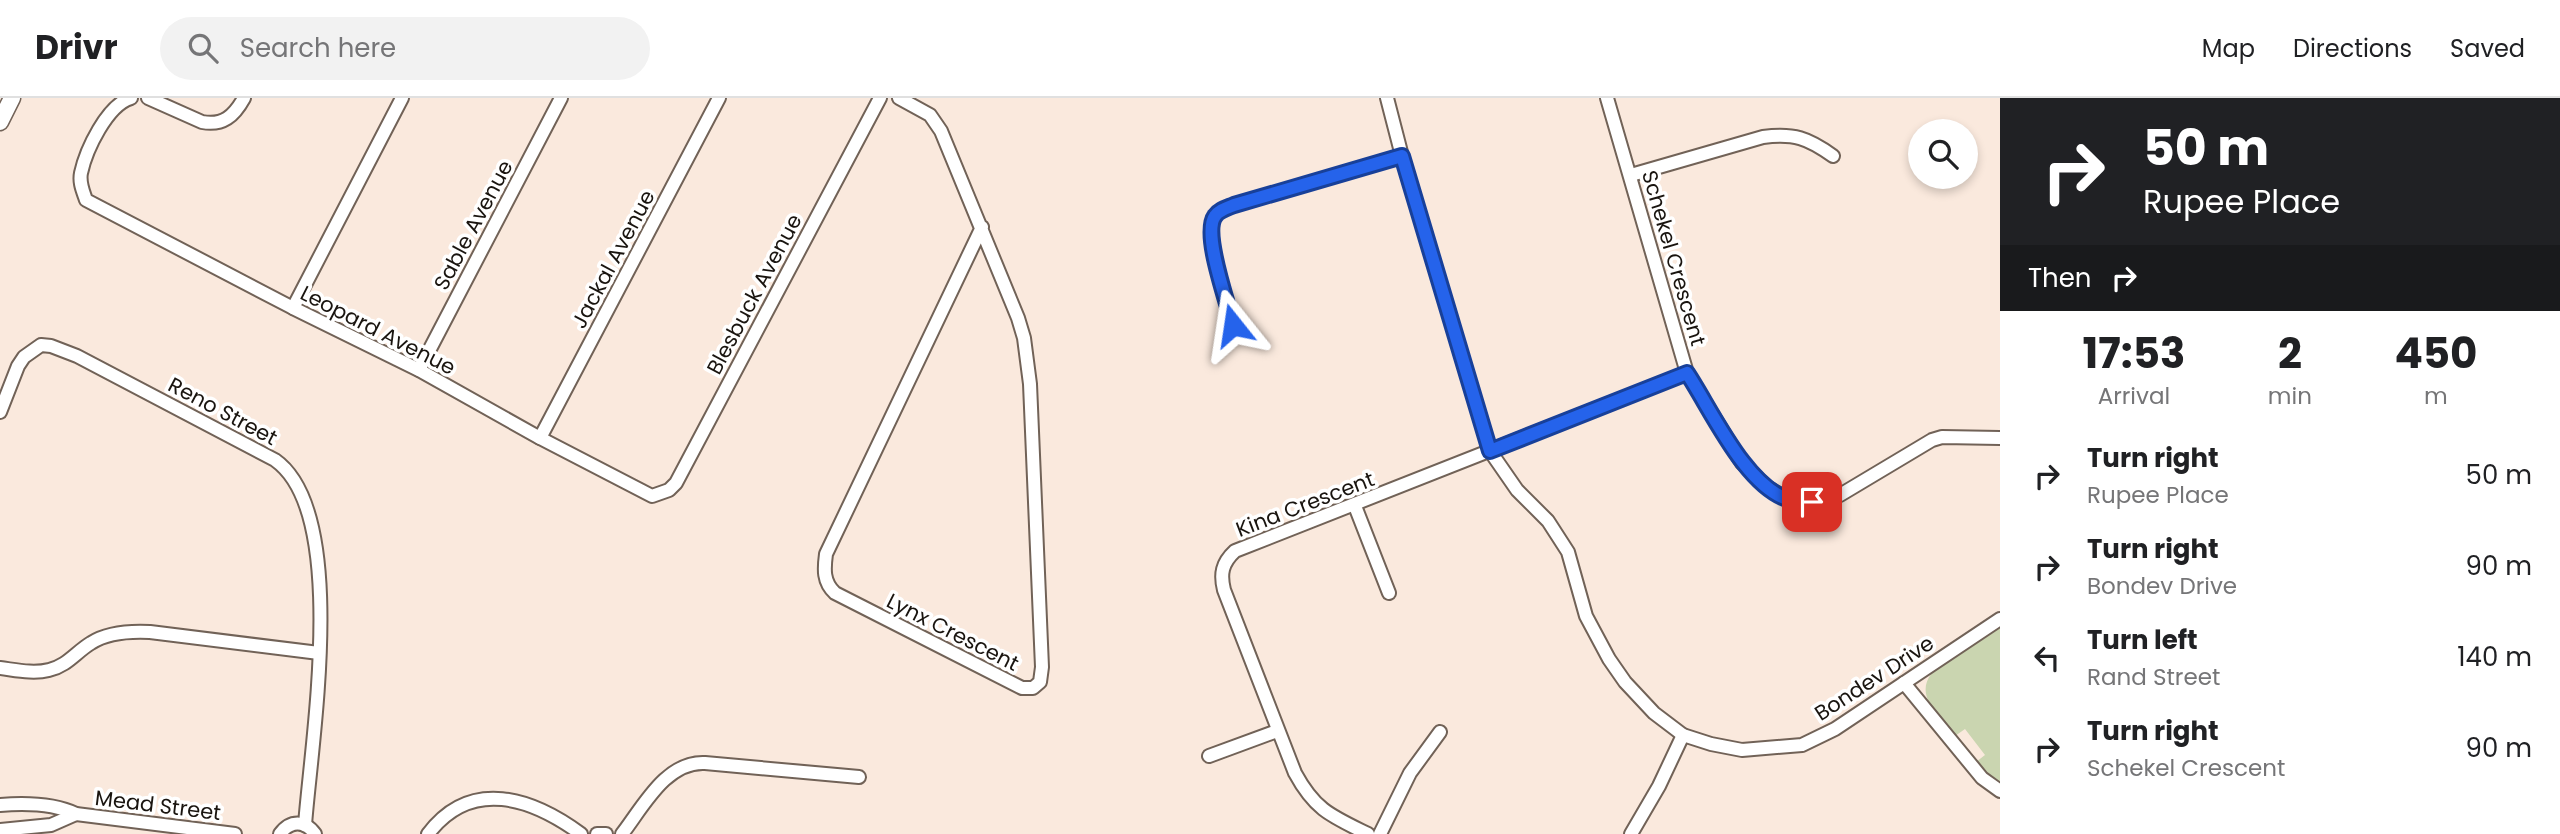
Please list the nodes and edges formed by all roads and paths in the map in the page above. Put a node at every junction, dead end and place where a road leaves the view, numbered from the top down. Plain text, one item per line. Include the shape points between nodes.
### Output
1 (12, 98) edge
2 (131, 98) edge
3 (148, 98) edge
4 (244, 98) edge
5 (402, 98) edge
6 (561, 98) edge
7 (719, 98) edge
8 (880, 98) edge
9 (899, 98) edge
10 (1387, 98) edge
11 (1607, 98) edge
12 (0, 122) edge
13 (1402, 156) junction
14 (1833, 156) dead end
15 (1631, 175) junction
16 (982, 227) junction
17 (293, 308) junction
18 (1233, 325) dead end
19 (419, 370) junction
20 (1687, 373) junction
21 (0, 412) edge
22 (540, 438) junction
23 (2000, 438) edge
24 (1490, 451) junction
25 (652, 496) joint
26 (1355, 506) junction
27 (1389, 593) dead end
28 (2000, 619) edge
29 (319, 653) junction
30 (0, 668) edge
31 (1904, 683) junction
32 (1277, 731) junction
33 (1440, 732) dead end
34 (1683, 735) junction
35 (1209, 756) dead end
36 (859, 777) dead end
37 (2000, 790) edge
38 (0, 805) edge
39 (76, 814) junction
40 (300, 824) junction
41 (0, 830) edge
42 (235, 834) edge
43 (280, 834) edge
44 (315, 834) edge
45 (428, 834) edge
46 (580, 834) edge
47 (597, 834) edge
48 (606, 834) edge
49 (622, 834) edge
50 (1368, 834) edge
51 (1380, 834) edge
52 (1631, 834) edge

1 - 12 street
2 - 17 street, Leopard Avenue via 114,107 92,147 81,173 86,200
3 - 4 street via 211,124 229,118
5 - 17 street
6 - 19 street, Sable Avenue
7 - 22 street, Jackal Avenue
8 - 25 street, Blesbuck Avenue via 676,483
9 - 16 street, Lynx Crescent via 935,121
10 - 13 street, Bondev Drive
11 - 15 street, Schekel Crescent
13 - 18 street via 1234,205 1215,216 1214,253
13 - 24 street, Bondev Drive
14 - 15 street via 1812,141 1781,135
15 - 20 street, Schekel Crescent
16 - 16 street, Lynx Crescent via 826,554 824,568 835,593 1022,688 1033,688 1040,682 1042,667 1029,372 1018,318
17 - 19 street, Leopard Avenue
19 - 22 street, Leopard Avenue
20 - 23 street, Schekel Crescent via 1742,463 1789,500 1812,502 1840,495 1932,439
20 - 24 street, Kina Crescent
21 - 29 street, Reno Street via 24,358 41,345 51,346 282,465 298,487 315,533
22 - 25 street, Leopard Avenue
24 - 26 street, Kina Crescent
24 - 34 street, Bondev Drive via 1568,552 1586,616 1609,659 1654,713
26 - 27 street
26 - 32 street, Kina Crescent via 1235,551 1223,567 1224,590
28 - 31 street, Bondev Drive
29 - 30 street via 129,631 91,643 69,661 48,670
29 - 40 street, Reno Street
31 - 34 street, Bondev Drive via 1802,745 1742,750
31 - 37 street via 1982,778
32 - 35 street
32 - 50 street, Kina Crescent via 1311,799 1331,816
33 - 51 street via 1410,773
34 - 52 street
36 - 49 street via 686,764 667,776
38 - 39 street, Mead Street via 60,807
39 - 41 street, Mead Street via 51,825
39 - 42 street, Mead Street
40 - 43 street via 286,827
40 - 44 street
45 - 46 street via 455,809 501,798 530,804
47 - 48 street

